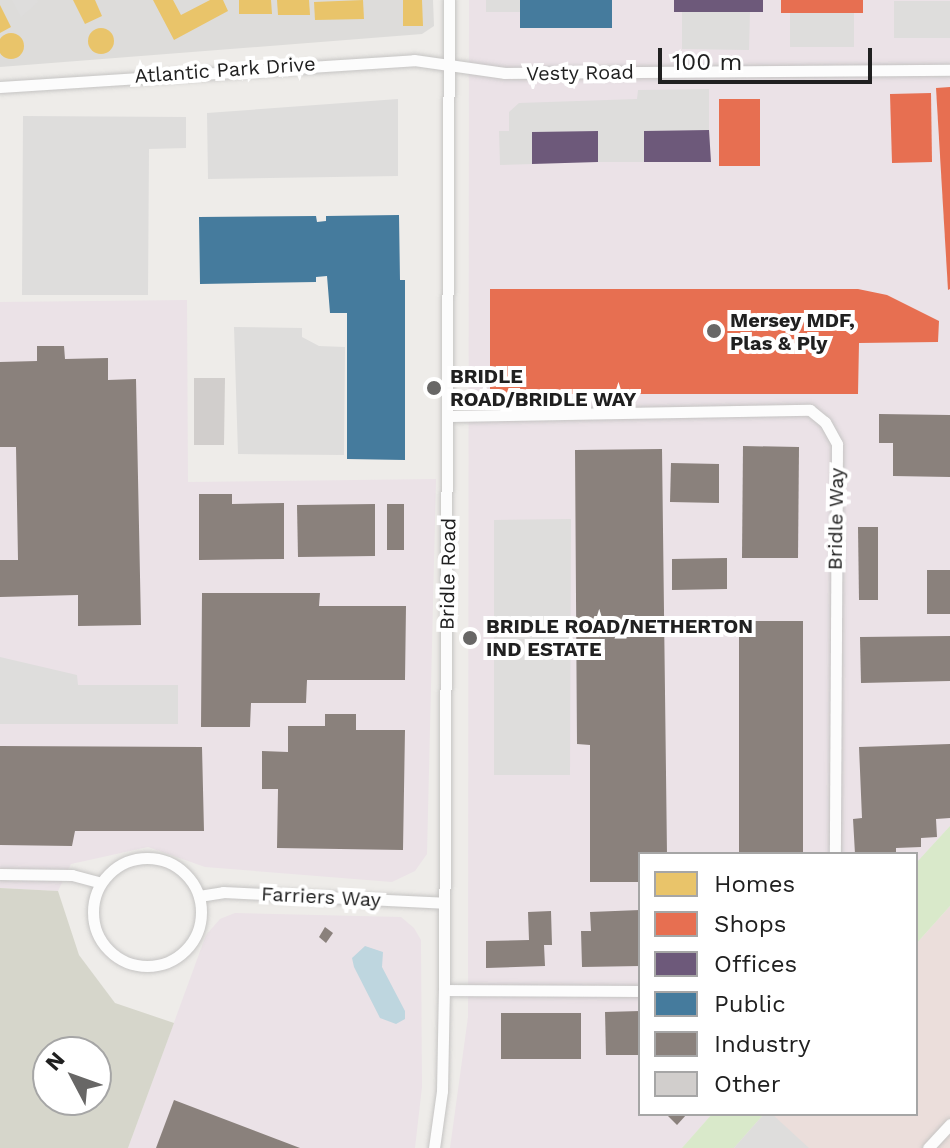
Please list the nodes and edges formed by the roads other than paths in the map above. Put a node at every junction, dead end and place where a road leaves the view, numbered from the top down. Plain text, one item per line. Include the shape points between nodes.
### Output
1 (449, 0) edge
2 (450, 66) junction
3 (950, 70) edge
4 (0, 87) edge
5 (450, 416) junction
6 (835, 852) edge
7 (0, 874) edge
8 (101, 883) junction
9 (199, 896) junction
10 (444, 903) junction
11 (444, 990) junction
12 (638, 991) edge
13 (950, 1124) edge
14 (434, 1148) edge
15 (928, 1148) edge

1 - 2 street, Bridle Road
2 - 3 street, Vesty Road via 505,73
2 - 4 street, Atlantic Park Drive via 414,60 265,66
2 - 5 street, Bridle Road
5 - 6 street, Bridle Way via 810,410 825,422 837,444
5 - 10 street, Bridle Road
7 - 8 street via 72,875
8 - 9 street via 117,867 149,858 183,871
8 - 9 street via 95,898 96,932 107,950 144,967 169,962 190,946 202,916
9 - 10 street, Farriers Way via 223,892
10 - 11 street, Bridle Road
11 - 12 street
11 - 14 street, Bridle Road via 442,1091
13 - 15 street

